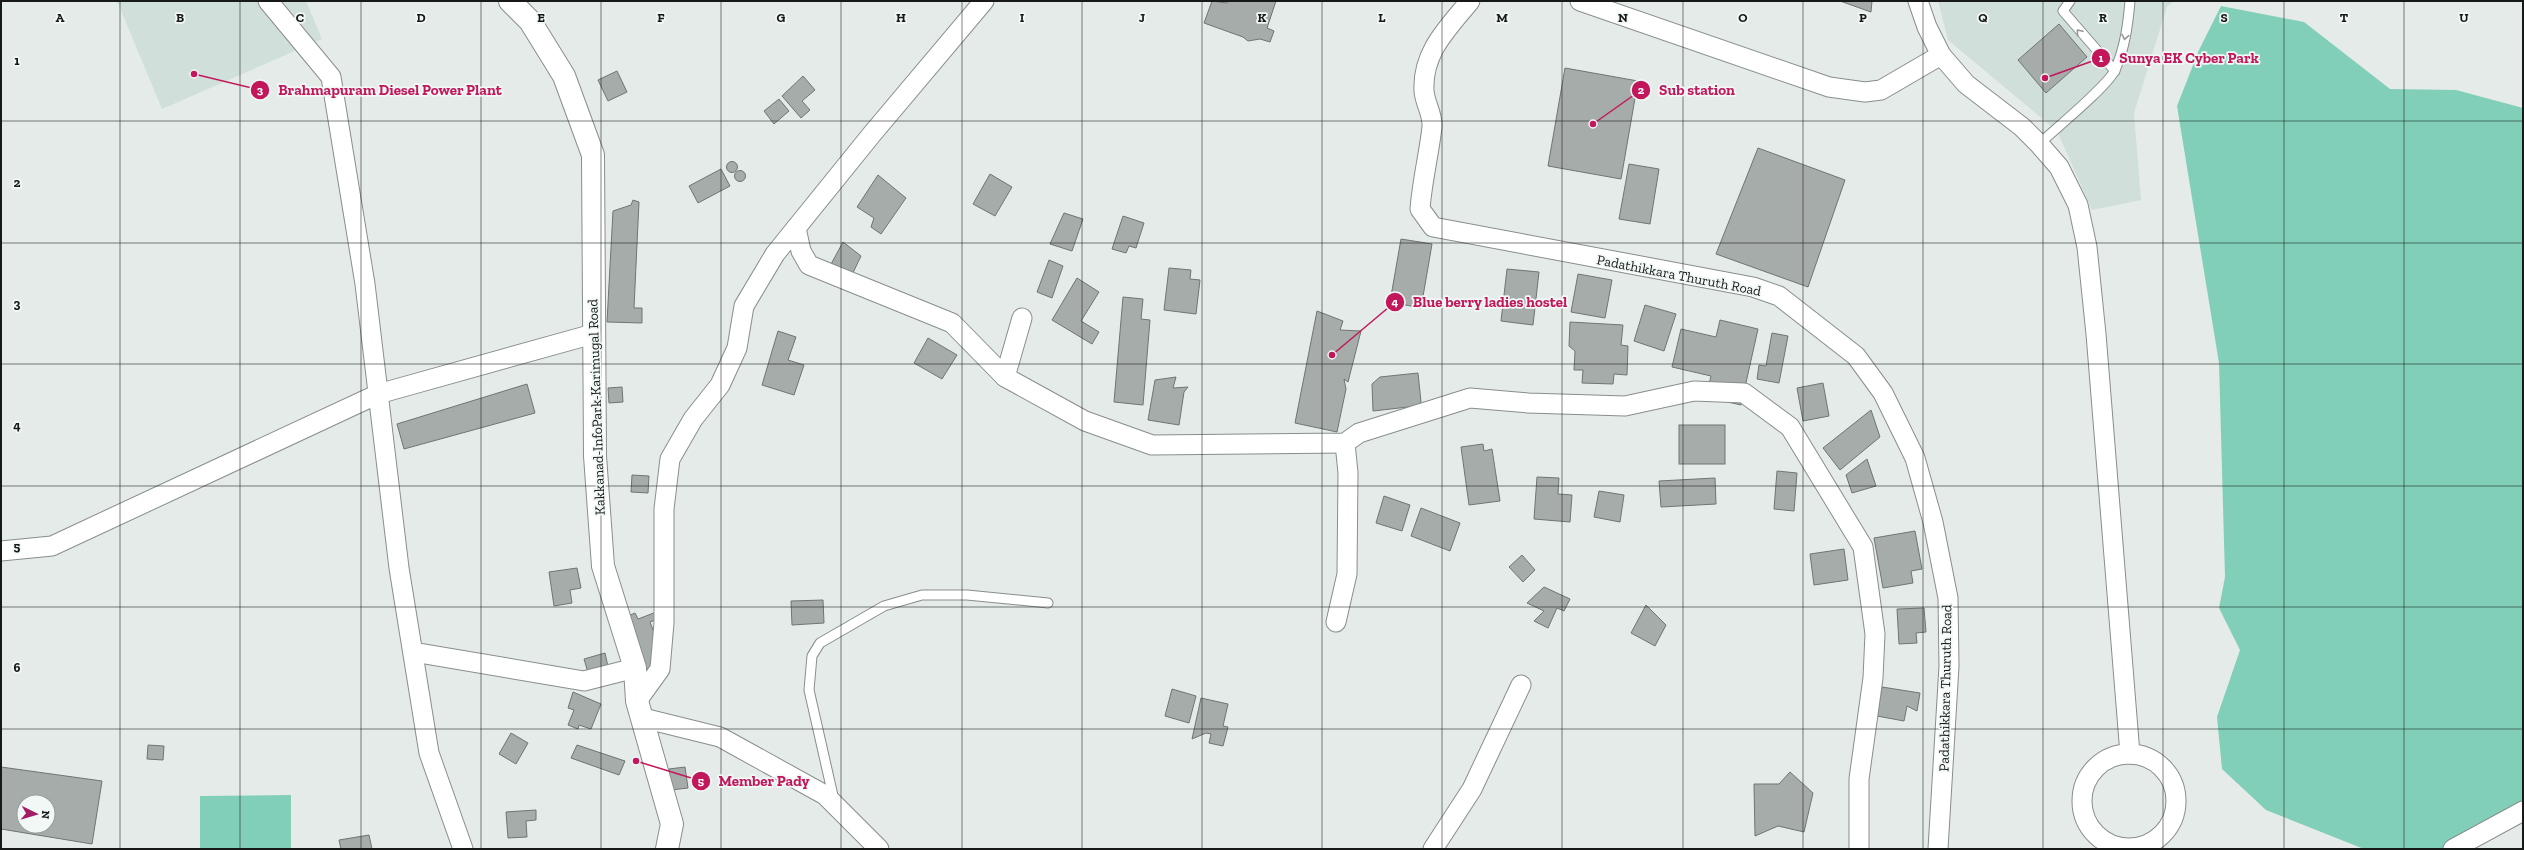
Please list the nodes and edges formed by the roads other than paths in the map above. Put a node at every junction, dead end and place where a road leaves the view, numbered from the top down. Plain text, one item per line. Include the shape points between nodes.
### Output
1 (268, 1) edge
2 (510, 1) edge
3 (984, 1) edge
4 (1470, 1) edge
5 (1580, 1) edge
6 (1918, 1) edge
7 (2070, 1) edge
8 (2130, 1) edge
9 (1941, 55) junction
10 (2115, 71) junction
11 (2038, 144) junction
12 (796, 228) junction
13 (1022, 318) dead end
14 (593, 334) junction
15 (1005, 377) junction
16 (378, 394) junction
17 (1346, 444) junction
18 (1, 551) edge
19 (1048, 603) dead end
20 (1336, 622) dead end
21 (413, 652) junction
22 (635, 668) junction
23 (1521, 686) dead end
24 (640, 709) junction
25 (2130, 754) junction
26 (835, 805) junction
27 (2523, 811) edge
28 (463, 849) edge
29 (667, 849) edge
30 (879, 849) edge
31 (1433, 849) edge
32 (1859, 849) edge
33 (1938, 849) edge
34 (2453, 849) edge

1 - 16 street via 331,77 365,284
2 - 14 main road, Kakkanad-InfoPark-Karimugal Road via 530,22 564,76 593,155
3 - 12 street
4 - 33 street, Padathikkara Thuruth Road via 1430,52 1426,75 1424,92 1431,110 1432,126 1420,209 1433,227 1753,287 1779,296 1856,356 1883,393 1914,458 1933,522 1948,598 1949,666
5 - 9 street via 1829,87 1865,92 1881,90
6 - 9 street
10 -> 7 lane via 2064,12
8 -> 10 lane via 2125,40
9 - 11 street via 1966,84 2022,126
10 - 11 lane
11 - 25 street via 2059,167 2078,205 2087,247
12 - 15 street via 809,265 952,323
12 - 24 street via 774,254 753,286 744,306 737,348 720,385 693,419 670,459 663,516 664,623 660,669
13 - 15 street
14 - 16 street
14 - 22 main road, Kakkanad-InfoPark-Karimugal Road via 595,456 603,566
15 - 17 street via 1085,421 1152,445
16 - 18 street via 52,546
16 - 21 street via 399,568
17 - 20 street via 1347,574
17 - 32 street via 1359,433 1470,398 1528,403 1625,406 1694,391 1744,393 1790,427 1863,547 1875,634 1873,678 1859,779
19 - 26 lane via 967,595 922,595 884,606 820,643 812,656 809,690
21 - 22 street via 584,681
21 - 28 street via 429,753
22 - 24 main road, Kakkanad-InfoPark-Karimugal Road
23 - 31 street via 1472,790
24 - 26 street via 720,738 825,795
24 - 29 main road, Kakkanad-InfoPark-Karimugal Road via 672,824
25 - 25 street via 2148,757 2163,768 2173,783 2176,802 2172,820 2162,835 2146,846 2128,849 2110,845 2095,834 2085,819 2082,800 2085,782 2096,767 2111,757
26 - 30 street
27 - 34 street

